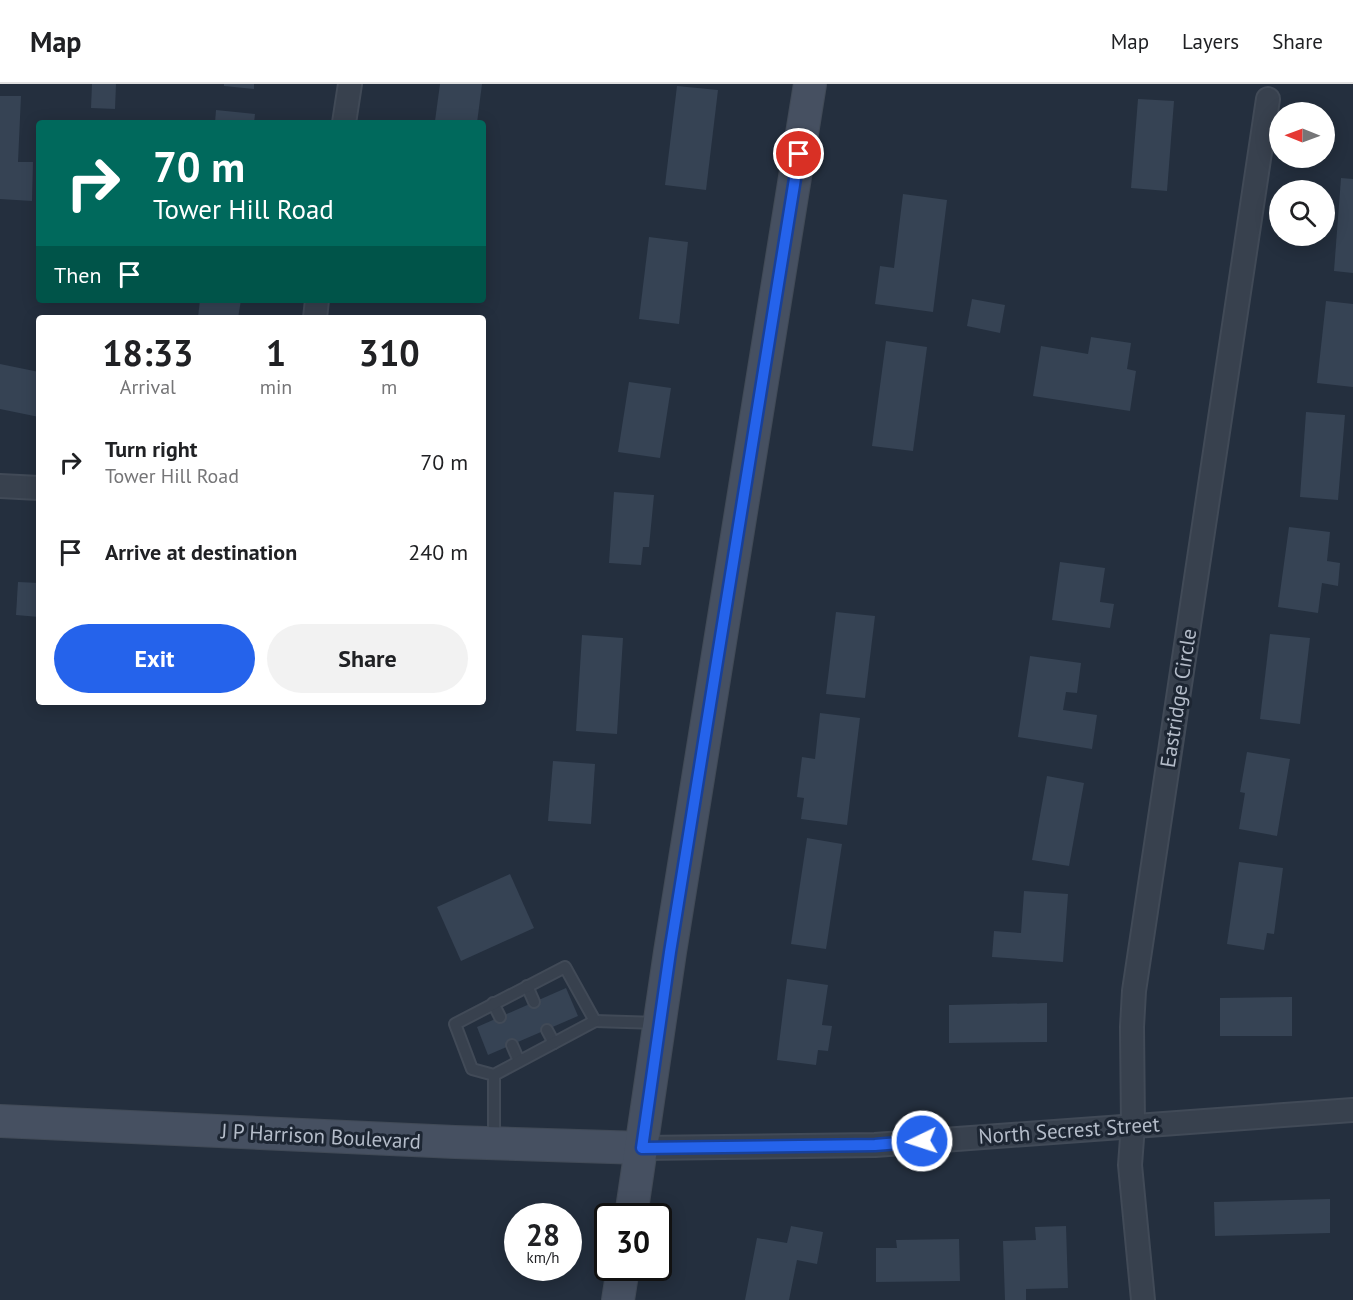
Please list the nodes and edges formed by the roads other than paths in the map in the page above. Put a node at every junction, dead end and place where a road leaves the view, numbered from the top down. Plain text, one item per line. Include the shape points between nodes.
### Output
1 (350, 84) edge
2 (810, 84) edge
3 (1268, 99) dead end
4 (344, 120) edge
5 (0, 486) edge
6 (36, 488) edge
7 (526, 986) junction
8 (534, 1002) dead end
9 (493, 1003) junction
10 (500, 1017) dead end
11 (595, 1021) junction
12 (660, 1023) junction
13 (547, 1030) dead end
14 (554, 1043) junction
15 (512, 1045) dead end
16 (519, 1061) junction
17 (494, 1075) junction
18 (1353, 1110) edge
19 (0, 1121) edge
20 (1133, 1125) junction
21 (494, 1143) junction
22 (642, 1148) junction
23 (633, 1203) edge
24 (621, 1281) edge
25 (618, 1300) edge
26 (1143, 1300) edge

1 - 4 street
2 - 12 street
3 - 20 street, Eastridge Circle via 1134,991
5 - 6 street
7 - 8 lane
7 - 9 lane
7 - 11 lane via 565,967
9 - 10 lane
9 - 17 lane via 455,1024 472,1069
11 - 12 lane
11 - 14 lane
12 - 22 street
13 - 14 lane
14 - 16 lane
15 - 16 lane
16 - 17 lane
17 - 21 lane
18 - 20 street, North Secrest Street
19 - 21 street, J P Harrison Boulevard
20 - 22 street, North Secrest Street via 875,1145
20 - 26 street, Eastridge Circle via 1130,1166
21 - 22 street, J P Harrison Boulevard
22 - 23 street
24 - 25 street

